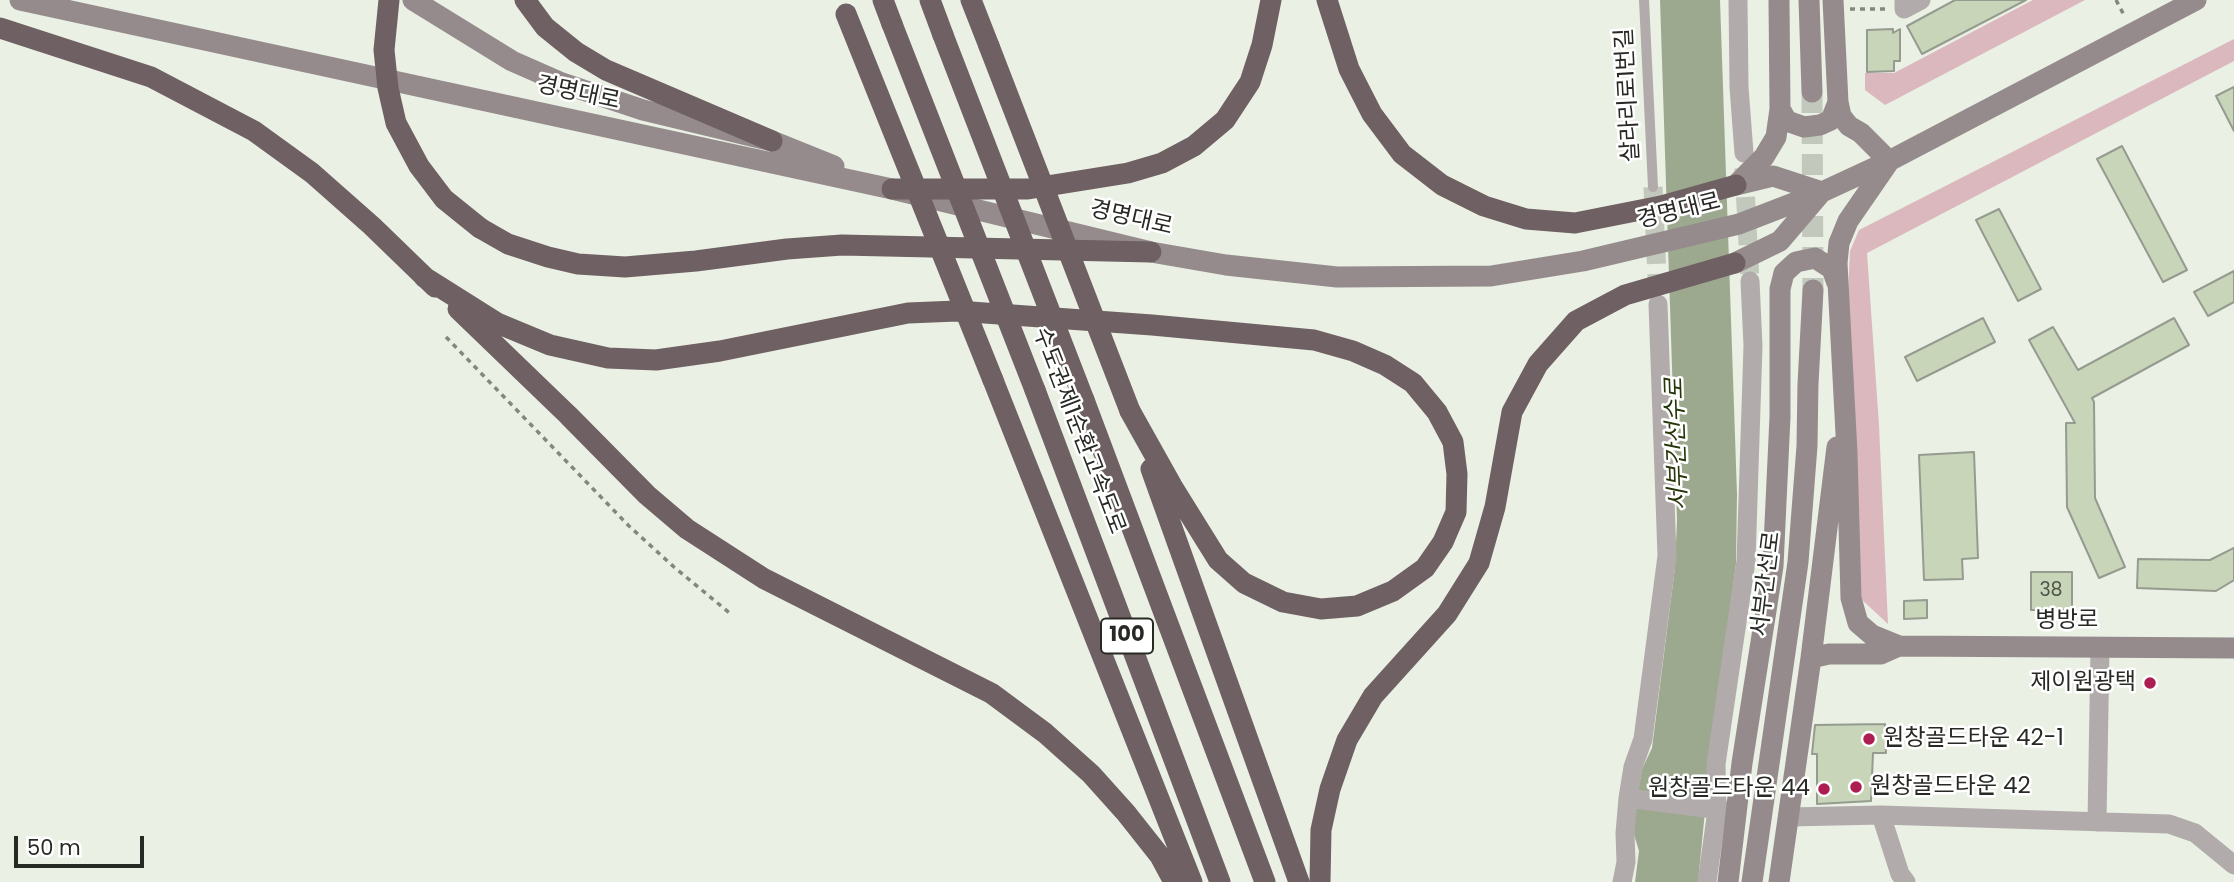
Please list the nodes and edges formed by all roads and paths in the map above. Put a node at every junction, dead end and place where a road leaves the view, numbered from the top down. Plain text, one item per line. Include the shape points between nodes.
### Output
1 (20, 0) edge
2 (389, 0) edge
3 (414, 0) edge
4 (525, 0) edge
5 (883, 0) edge
6 (930, 0) edge
7 (971, 0) edge
8 (982, 0) edge
9 (1271, 0) edge
10 (1327, 0) edge
11 (1644, 0) edge
12 (1738, 0) edge
13 (1779, 0) edge
14 (1809, 0) edge
15 (2196, 0) edge
16 (1910, 3) edge
17 (1833, 5) edge
18 (843, 7) edge
19 (0, 28) edge
20 (989, 46) junction
21 (1811, 92) tunnel mouth
22 (1838, 102) junction
23 (1780, 109) junction
24 (772, 141) junction
25 (1744, 153) tunnel mouth
26 (1889, 161) junction
27 (1736, 185) junction
28 (892, 189) junction
29 (1822, 192) junction
30 (1657, 197) junction
31 (1151, 252) junction
32 (1735, 263) junction
33 (424, 277) junction
34 (1750, 281) tunnel mouth
35 (1780, 289) junction
36 (1814, 290) tunnel mouth
37 (1840, 292) junction
38 (1658, 304) tunnel mouth
39 (446, 337) dead end
40 (1845, 404) junction
41 (1130, 411) junction
42 (732, 615) dead end
43 (1899, 646) junction
44 (2099, 648) junction
45 (2234, 648) edge
46 (1811, 658) junction
47 (1631, 798) junction
48 (1719, 810) junction
49 (1881, 815) junction
50 (1790, 817) junction
51 (2097, 822) junction
52 (2234, 865) edge
53 (1783, 879) edge
54 (1174, 882) edge
55 (1192, 882) edge
56 (1220, 882) edge
57 (1265, 882) edge
58 (1299, 882) edge
59 (1320, 882) edge
60 (1622, 882) edge
61 (1707, 882) edge
62 (1728, 882) edge
63 (1752, 882) edge
64 (1906, 882) edge

1 - 28 street, 경명대로
2 - 31 highway, bridge via 384,50 396,122 443,199 508,244 578,264 625,267 842,246
3 - 24 street via 512,61 562,83 643,110
4 - 24 highway via 545,27 606,70
5 - 56 highway, 수도권제1순환고속도로 / 100, bridge
6 - 57 highway, 수도권제1순환고속도로 / 100, bridge
7 - 20 highway
8 - 20 highway
9 - 28 highway via 1250,82 1226,120 1194,146 1162,163 1028,189
10 - 30 highway via 1349,69 1372,114 1402,155 1442,185 1483,206 1526,219 1575,223
11 - 30 lane, 살라리로1번길
12 - 25 street
13 - 23 street
14 - 21 street
15 - 26 street, 경명대로
16 - 17 path
17 - 22 street
18 - 55 highway, bridge
19 - 33 highway via 151,77 254,131 312,173
20 - 41 highway, bridge
22 - 23 street via 1831,120 1804,127 1787,121
22 - 26 street via 1849,126
23 - 27 street via 1770,148
24 - 28 street
26 - 29 street, 경명대로
26 - 37 street via 1848,221 1839,243
27 - 29 street via 1773,176
27 - 30 highway
28 - 31 street, 경명대로
29 - 31 street, 경명대로 via 1739,224 1583,261 1491,276 1338,277
29 - 32 street via 1780,241
32 - 35 street via 1769,268
32 - 59 highway via 1625,295 1576,321 1538,364 1512,412 1495,507 1479,563 1447,614 1373,696 1347,740 1321,830
33 - 41 highway via 497,323 550,345 608,358 656,360 908,313 957,311 1314,340 1385,365 1413,383 1437,412 1453,442 1455,512 1426,568 1393,591 1357,606 1321,609 1283,602 1244,583 1218,559
33 - 54 highway via 687,529 763,578 991,693 1045,733 1126,813
34 - 48 street via 1753,346 1746,561 1716,764
35 - 37 street via 1784,274 1796,262 1815,258 1832,268
35 - 48 street via 1773,566
36 - 63 street, 서부간선로 via 1798,562
37 - 40 street
38 - 47 street via 1667,556
39 - 42 path via 629,526
40 - 43 street via 1851,598 1858,623 1872,635
40 - 46 street
41 - 58 highway
43 - 44 street, 병방로
43 - 46 street via 1881,654
44 - 45 street, 병방로
44 - 51 street
46 - 50 street
47 - 48 street
47 - 60 street
48 - 61 street
48 - 62 street
49 - 50 street
49 - 51 street
49 - 64 street
50 - 53 street
51 - 52 street via 2169,824 2195,833

